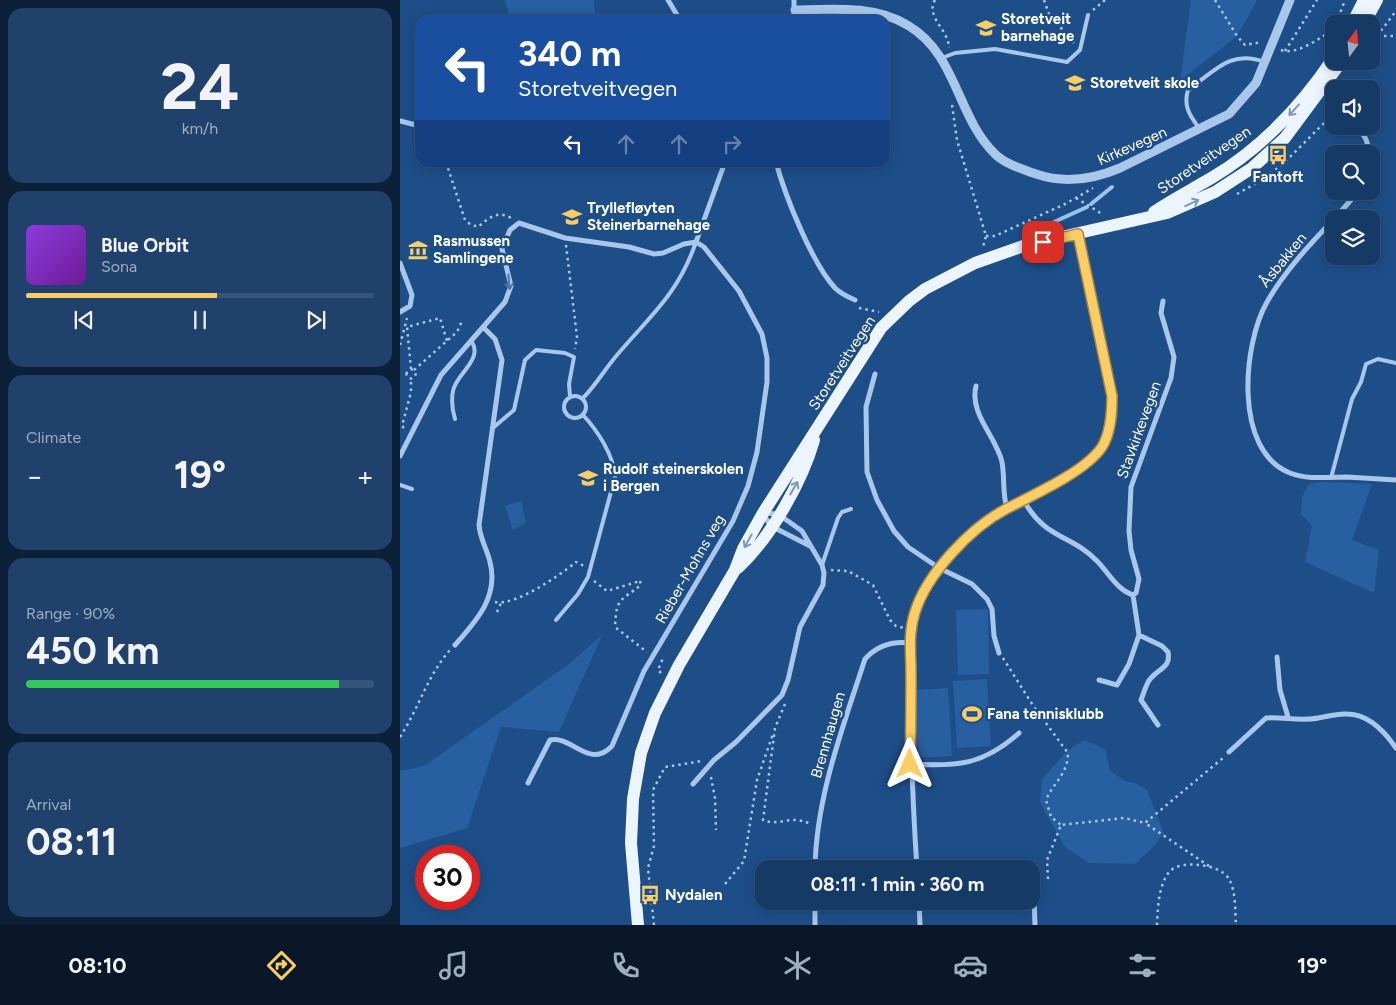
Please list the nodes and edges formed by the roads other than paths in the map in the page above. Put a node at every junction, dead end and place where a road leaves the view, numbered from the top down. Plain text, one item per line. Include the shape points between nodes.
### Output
1 (668, 0) edge
2 (1290, 0) edge
3 (1364, 0) edge
4 (1377, 0) edge
5 (794, 5) edge
6 (1088, 14) road end
7 (677, 15) edge
8 (884, 15) edge
9 (1356, 15) edge
10 (1369, 15) edge
11 (890, 17) edge
12 (946, 56) junction
13 (1265, 62) junction
14 (1325, 69) edge
15 (1335, 70) edge
16 (400, 122) edge
17 (415, 125) edge
18 (1201, 129) junction
19 (723, 167) edge
20 (778, 167) edge
21 (1351, 200) edge
22 (1342, 210) edge
23 (1146, 218) junction
24 (1325, 229) edge
25 (1078, 234) junction
26 (696, 242) junction
27 (400, 263) edge
28 (855, 300) dead end
29 (1163, 301) dead end
30 (400, 312) edge
31 (484, 328) junction
32 (472, 342) junction
33 (1396, 364) edge
34 (875, 374) dead end
35 (976, 386) dead end
36 (570, 396) junction
37 (583, 398) junction
38 (583, 415) junction
39 (454, 418) dead end
40 (494, 427) junction
41 (816, 432) junction
42 (400, 456) edge
43 (1331, 478) junction
44 (1396, 480) edge
45 (400, 485) edge
46 (412, 489) dead end
47 (1024, 501) junction
48 (1007, 508) junction
49 (851, 509) dead end
50 (763, 513) junction
51 (778, 514) junction
52 (771, 526) junction
53 (810, 546) junction
54 (822, 565) junction
55 (939, 568) junction
56 (735, 570) junction
57 (1133, 594) junction
58 (556, 620) dead end
59 (1139, 635) junction
60 (909, 642) junction
61 (455, 645) road end
62 (999, 653) road end
63 (1277, 657) dead end
64 (1099, 680) dead end
65 (1288, 717) junction
66 (1158, 725) dead end
67 (1019, 733) dead end
68 (1396, 748) edge
69 (1230, 752) road end
70 (910, 764) junction
71 (528, 783) dead end
72 (693, 784) dead end
73 (816, 860) edge
74 (916, 860) edge
75 (815, 910) edge
76 (919, 910) edge
77 (1034, 910) edge
78 (638, 925) edge
79 (815, 925) edge
80 (920, 925) edge
81 (1035, 925) edge

1 - 7 street
2 - 13 street, Kirkevegen
3 - 9 main road
4 - 10 main road
5 - 8 street, Kirkevegen
6 - 12 lane via 1080,50 1067,62 996,49
11 - 12 street, Kirkevegen via 920,34
12 - 18 street, Kirkevegen via 978,131 988,146 1008,162 1042,176 1074,180 1104,174
13 - 18 street, Kirkevegen via 1251,90 1229,114
13 - 18 lane via 1247,56 1237,57 1188,90 1185,100 1189,115
14 -> 23 main road, Storetveitvegen via 1280,125 1256,146
23 -> 15 main road, Storetveitvegen via 1188,205 1252,168 1295,126
16 - 17 street
19 - 26 street
20 - 28 street via 789,202 817,259 836,289
21 - 22 street, Åsbakken
23 - 25 main road, Storetveitvegen
24 - 43 street, Åsbakken via 1266,303 1254,335 1248,376 1252,424 1268,456 1290,473
25 - 41 main road, Storetveitvegen via 1026,245 975,263 943,278 909,301 881,328
25 - 47 street, Stavkirkevegen via 1112,396 1111,420 1096,455
26 -> 31 street via 654,254 565,238 519,223 510,230 502,249 509,295
26 - 37 lane via 680,280 657,312
26 - 71 street, Rieber-Mohns veg via 721,267 752,312 762,334 767,382 755,463 724,538 652,656 610,748 593,754 560,740 550,740
27 - 30 street via 412,295 408,308
29 - 57 street, Stavkirkevegen via 1161,313 1174,357 1171,378 1131,487 1128,532 1139,585
31 - 32 street
31 - 40 street via 496,339 502,360
32 - 39 lane via 475,349 472,361 453,390 451,406
32 - 42 street via 441,375
33 - 43 lane via 1378,358 1366,364 1352,399
34 - 55 street via 866,407 869,479 877,500 901,539
35 - 48 street via 974,402 1002,462
36 - 37 lane
36 - 38 lane via 565,402 566,413 572,418
36 - 40 lane via 568,384 574,357 536,350 525,360 514,410
37 - 38 lane via 587,404
38 - 58 lane via 612,461 615,478 588,576 582,589
40 - 61 street via 479,525 493,583 488,600 474,623
41 - 50 main road, Storetveitvegen
51 -> 41 main road, Storetveitvegen via 801,474
43 - 44 street, Åsbakken
45 - 46 lane
47 - 48 street, Stavkirkevegen
47 - 57 street via 1043,527 1097,560 1122,589
48 - 55 street, Stavkirkevegen via 963,542
49 - 54 lane via 842,512 838,518
50 - 51 street
50 - 52 street
50 -> 56 main road, Storetveitvegen
51 - 52 main road, Storetveitvegen
51 - 53 street via 802,531
52 - 53 street
52 - 56 main road, Storetveitvegen via 752,555
53 - 54 street
54 - 72 street via 823,584 800,627 786,688 778,702 714,760
55 - 60 street, Stavkirkevegen via 921,598
55 - 62 street via 972,584 987,599 992,609
56 - 78 main road, Storetveitvegen via 662,696 641,754 632,799 631,826
57 - 59 street, Stavkirkevegen
59 - 64 street, Stavkirkevegen via 1129,664 1117,685
59 - 66 street via 1168,652 1169,662 1151,678 1141,700
60 - 70 street, Stavkirkevegen
60 - 73 street, Brennhaugen via 894,641 869,654 865,660 834,753 822,806
63 - 65 street via 1280,690
65 - 68 street via 1307,720 1348,714 1357,716 1381,729
65 - 69 street via 1262,720
67 - 70 street via 994,753 966,762 955,765
70 - 74 street, Stavkirkevegen
75 - 79 street
76 - 80 street
77 - 81 street

